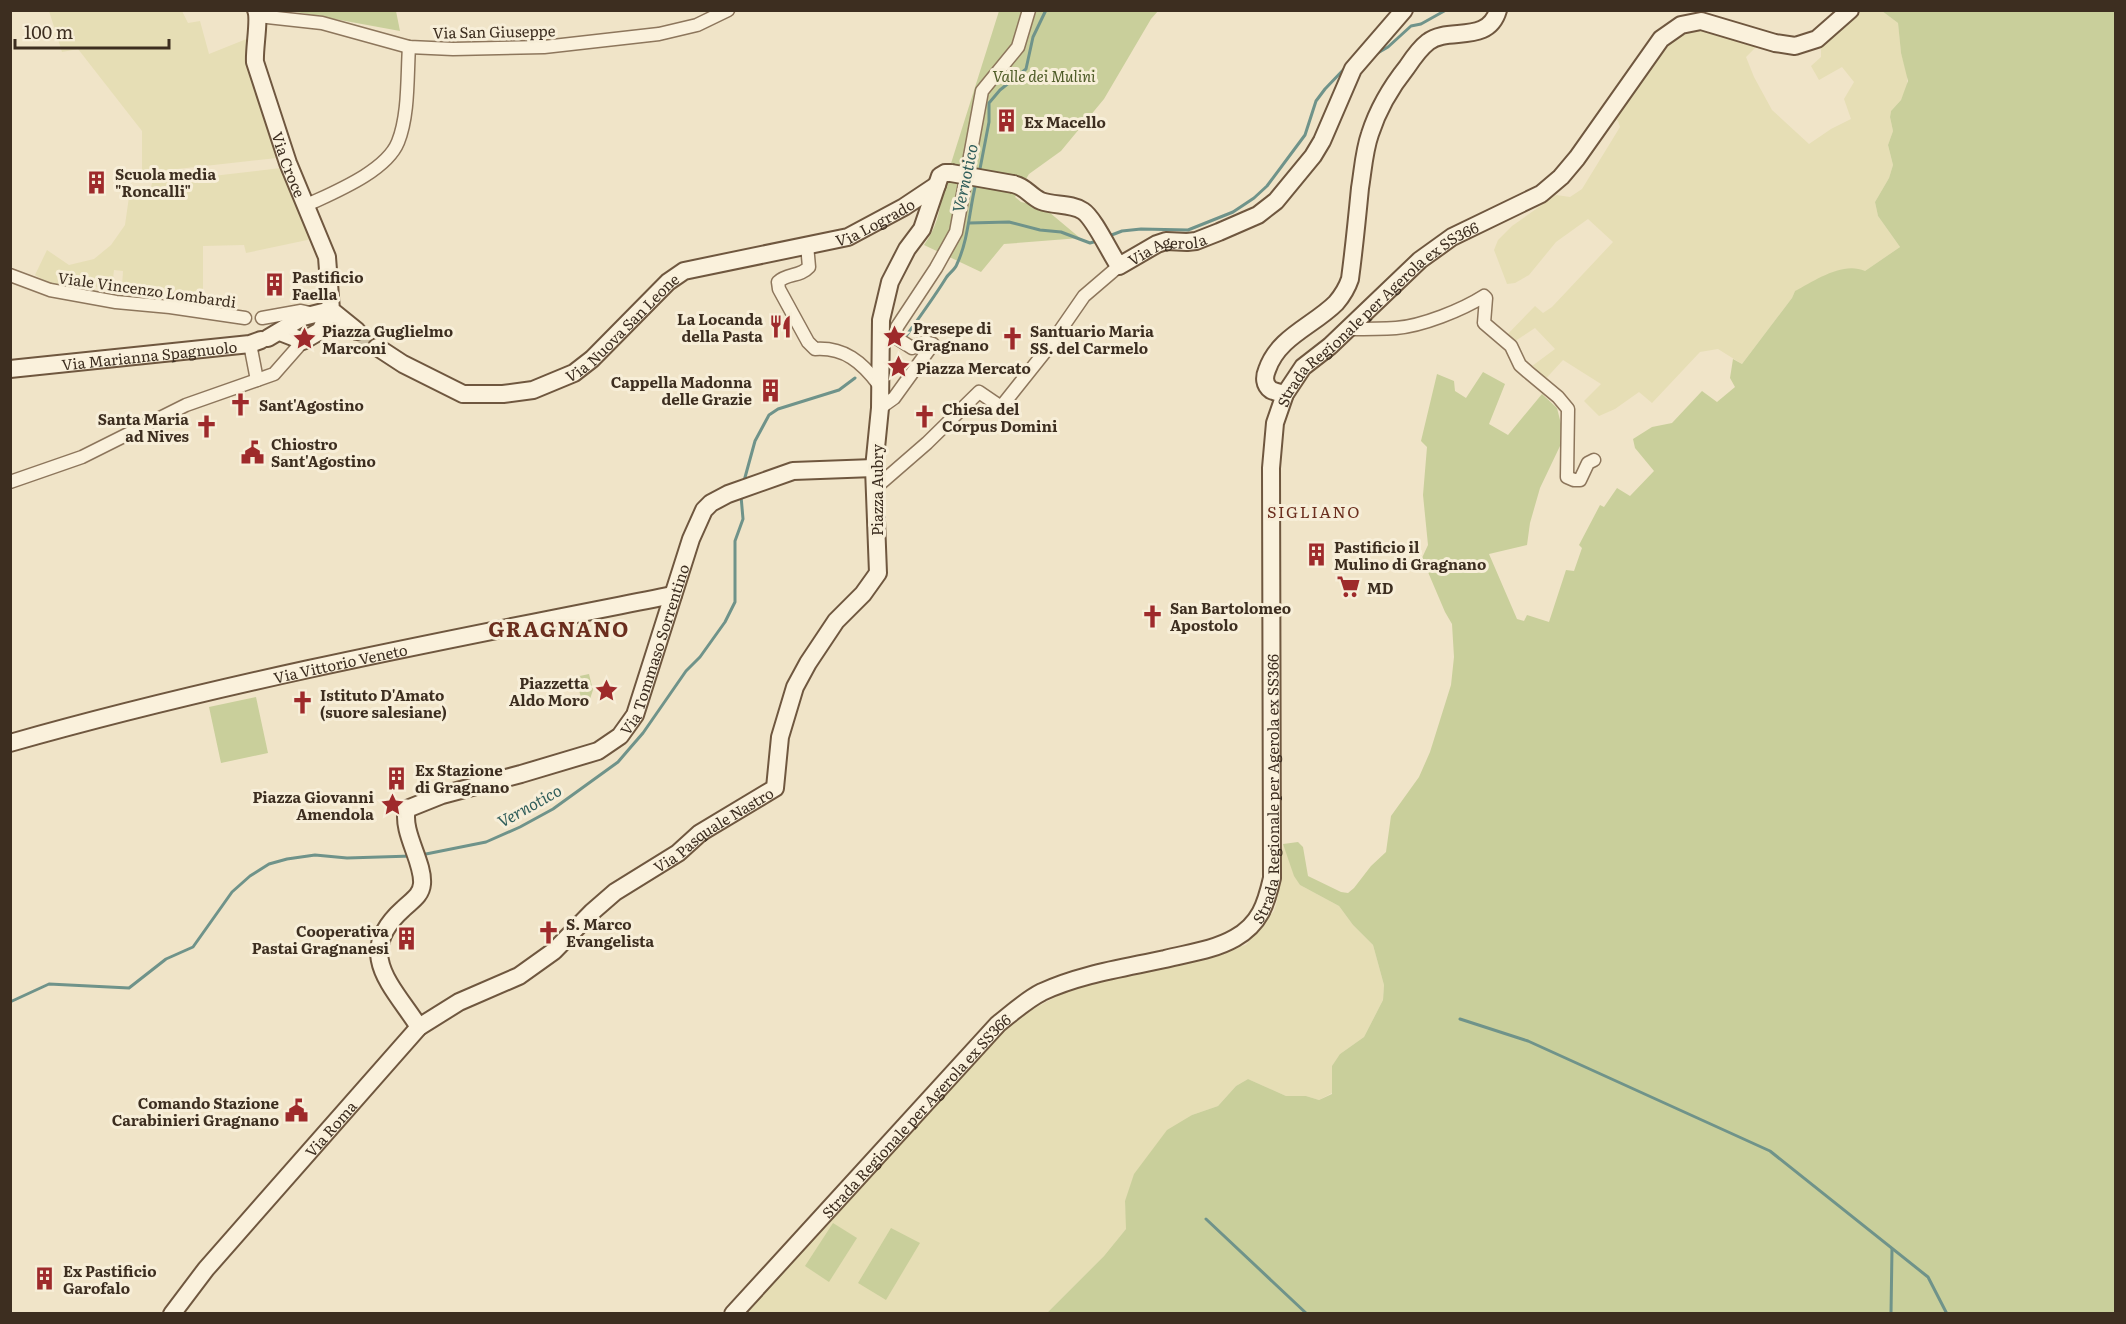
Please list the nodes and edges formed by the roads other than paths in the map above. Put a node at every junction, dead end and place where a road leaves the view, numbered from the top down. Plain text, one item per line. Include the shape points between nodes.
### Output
1 (728, 10) edge
2 (1029, 10) edge
3 (1498, 10) edge
4 (1850, 10) edge
5 (1403, 11) edge
6 (257, 13) edge
7 (409, 47) junction
8 (937, 184) junction
9 (305, 206) junction
10 (904, 207) junction
11 (924, 220) junction
12 (807, 245) junction
13 (1115, 260) junction
14 (10, 275) edge
15 (323, 312) junction
16 (245, 318) dead end
17 (262, 318) dead end
18 (1348, 329) junction
19 (357, 331) tunnel mouth
20 (265, 339) junction
21 (303, 341) junction
22 (377, 346) tunnel mouth
23 (10, 369) edge
24 (257, 380) junction
25 (879, 385) junction
26 (1285, 394) junction
27 (879, 408) junction
28 (1594, 460) dead end
29 (874, 468) junction
30 (10, 482) edge
31 (874, 489) junction
32 (878, 573) joint
33 (673, 595) junction
34 (10, 743) edge
35 (516, 978) joint
36 (419, 1027) junction
37 (172, 1314) edge
38 (733, 1314) edge

1 - 7 street, Via San Giuseppe via 697,25 659,34 544,47
2 - 27 street via 1018,47 982,91 956,232 897,327 895,337 912,348 925,342 933,344 894,398
3 - 26 street via 1489,26 1427,43 1394,83 1379,109 1364,160 1346,290 1336,303 1277,351 1264,375 1270,389
4 - 18 street, Strada Regionale per Agerola ex SS366 via 1817,39 1795,46 1701,21 1681,24 1661,39 1561,177 1541,194 1452,237 1420,260
5 - 13 street, Via Agerola via 1353,69 1322,141 1276,201 1258,215 1196,241 1166,241
6 - 7 street, Via San Giuseppe via 322,23
6 - 9 street, Via Croce via 255,62
7 - 9 street via 405,120 398,145 383,162 358,179
8 - 10 street, Via Logrado
8 - 11 street
8 - 13 street, Via Agerola, bridge via 940,176 951,173 1022,185 1042,201 1083,210
9 - 15 street, Via Croce via 327,257
10 - 11 street via 919,210
10 - 12 street, Via Logrado via 857,234
11 - 25 street via 890,282 881,320
12 - 22 street, Via Nuova San Leone via 684,271 668,282 592,359 574,372 533,390 463,394 403,364
12 - 25 street via 809,267 802,273 783,277 779,288 815,349 828,348 845,354 862,365
13 - 31 street via 1001,406 979,392
14 - 16 street, Viale Vincenzo Lombardi via 50,290
15 - 17 street via 301,311
15 - 19 street
15 - 20 street via 303,317
15 - 21 street via 320,332
18 - 26 street, Strada Regionale per Agerola ex SS366 via 1303,367
18 - 28 street via 1410,326 1484,296 1484,323 1511,346 1520,365 1568,408 1568,477 1580,480 1588,463
20 - 21 street
20 - 23 street, Via Marianna Spagnuolo
20 - 24 street, Via Marianna Spagnuolo
21 - 24 street via 274,374
24 - 30 street via 186,405 82,457
25 - 27 street
26 - 38 street, Strada Regionale per Agerola ex SS366 via 1275,423 1271,468 1272,878 1265,906 1251,926 1213,948 1072,981 1041,993 1017,1009 998,1024
27 - 29 street, Piazza Aubry
29 - 31 street, Piazza Aubry
29 - 33 street, Via Tommaso Sorrentino via 793,471 711,503 691,539
31 - 32 street, Piazza Aubry
32 - 35 street, Via Pasquale Nastro via 836,621 795,687 780,737 775,788 700,833 678,853 615,892 554,951
33 - 34 street, Via Vittorio Veneto via 384,652 105,716
33 - 36 street, Via Tommaso Sorrentino via 635,716 620,736 598,751 407,808 405,815 423,882 420,894 385,927 378,953 381,968
35 - 36 street, Via Roma via 459,1002
36 - 37 street, Via Roma via 206,1269

